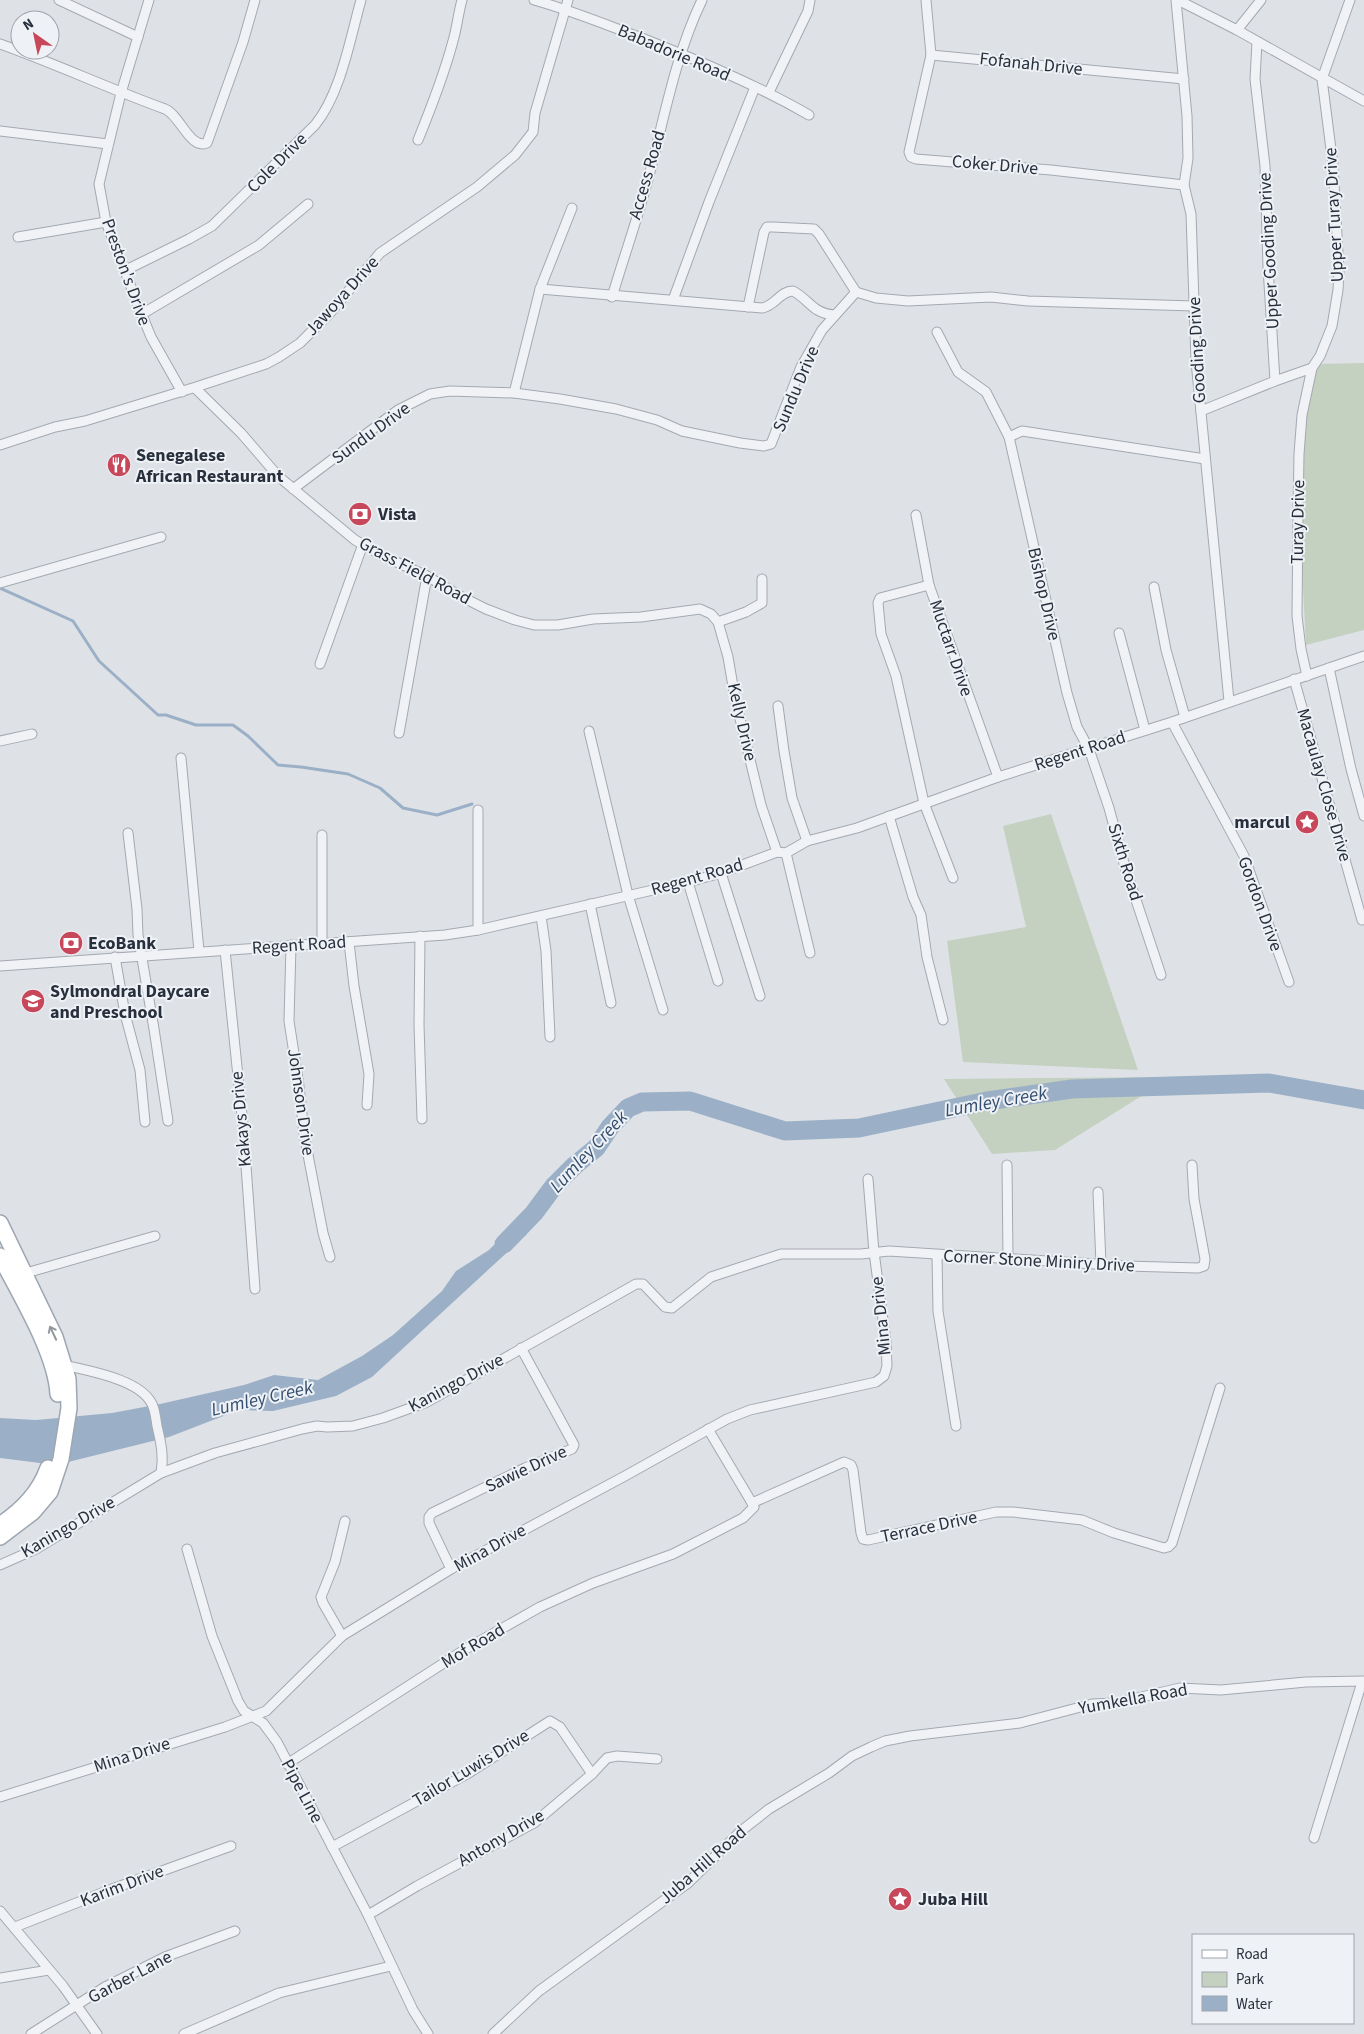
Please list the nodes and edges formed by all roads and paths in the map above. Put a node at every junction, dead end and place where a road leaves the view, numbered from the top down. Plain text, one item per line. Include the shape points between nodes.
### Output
1 (58, 0) edge
2 (149, 0) edge
3 (255, 0) edge
4 (361, 0) edge
5 (462, 0) edge
6 (534, 0) edge
7 (702, 0) edge
8 (810, 0) edge
9 (926, 0) edge
10 (1177, 0) edge
11 (1261, 0) edge
12 (1350, 0) edge
13 (566, 4) edge
14 (1237, 30) junction
15 (138, 37) junction
16 (1257, 42) junction
17 (0, 44) edge
18 (680, 53) junction
19 (932, 55) junction
20 (1184, 79) junction
21 (1322, 79) junction
22 (755, 87) junction
23 (769, 92) junction
24 (120, 93) junction
25 (1364, 101) edge
26 (809, 115) dead end
27 (0, 131) edge
28 (418, 140) dead end
29 (108, 144) junction
30 (1184, 185) junction
31 (308, 204) dead end
32 (572, 208) dead end
33 (106, 222) junction
34 (18, 237) dead end
35 (126, 270) junction
36 (540, 290) junction
37 (856, 292) junction
38 (612, 296) junction
39 (673, 300) junction
40 (1194, 306) junction
41 (748, 307) junction
42 (142, 314) junction
43 (834, 316) junction
44 (937, 332) dead end
45 (1312, 368) junction
46 (1275, 381) junction
47 (196, 389) dead end
48 (182, 392) junction
49 (514, 392) junction
50 (1200, 411) junction
51 (1009, 437) junction
52 (0, 445) edge
53 (1205, 459) junction
54 (293, 489) junction
55 (916, 515) dead end
56 (160, 536) dead end
57 (363, 544) junction
58 (427, 576) junction
59 (762, 579) dead end
60 (0, 583) edge
61 (929, 585) junction
62 (1154, 587) dead end
63 (718, 622) junction
64 (1120, 634) dead end
65 (1364, 656) edge
66 (320, 664) dead end
67 (1329, 668) junction
68 (1307, 676) junction
69 (1294, 679) junction
70 (1229, 701) junction
71 (778, 706) dead end
72 (1186, 717) junction
73 (1172, 722) junction
74 (1144, 730) junction
75 (589, 731) dead end
76 (399, 733) dead end
77 (32, 734) dead end
78 (0, 740) edge
79 (1089, 748) junction
80 (180, 758) dead end
81 (998, 777) junction
82 (924, 803) junction
83 (478, 810) dead end
84 (889, 816) junction
85 (1364, 816) edge
86 (128, 833) dead end
87 (322, 835) dead end
88 (807, 842) junction
89 (781, 853) junction
90 (721, 873) junction
91 (953, 878) dead end
92 (688, 882) junction
93 (628, 895) junction
94 (590, 904) junction
95 (541, 916) junction
96 (1362, 920) dead end
97 (478, 930) junction
98 (420, 936) junction
99 (322, 942) junction
100 (349, 942) junction
101 (291, 945) junction
102 (224, 950) junction
103 (199, 951) junction
104 (810, 953) dead end
105 (141, 955) junction
106 (115, 957) junction
107 (0, 966) edge
108 (1161, 975) dead end
109 (718, 980) dead end
110 (1289, 982) dead end
111 (760, 996) dead end
112 (611, 1003) dead end
113 (662, 1010) dead end
114 (943, 1020) dead end
115 (550, 1037) dead end
116 (367, 1105) dead end
117 (422, 1119) dead end
118 (168, 1121) dead end
119 (144, 1122) dead end
120 (1007, 1165) dead end
121 (1192, 1165) dead end
122 (868, 1179) dead end
123 (1098, 1192) dead end
124 (0, 1223) edge
125 (155, 1236) dead end
126 (874, 1252) junction
127 (937, 1255) junction
128 (0, 1256) edge
129 (330, 1257) dead end
130 (1008, 1259) junction
131 (1102, 1264) junction
132 (26, 1274) junction
133 (254, 1289) dead end
134 (521, 1348) junction
135 (63, 1375) junction
136 (1220, 1388) dead end
137 (956, 1426) dead end
138 (708, 1429) junction
139 (161, 1473) junction
140 (46, 1488) junction
141 (752, 1503) junction
142 (345, 1521) dead end
143 (0, 1524) edge
144 (0, 1537) edge
145 (187, 1549) dead end
146 (0, 1565) edge
147 (451, 1569) junction
148 (342, 1636) junction
149 (1363, 1682) edge
150 (254, 1717) junction
151 (933, 1734) joint
152 (657, 1759) dead end
153 (287, 1764) junction
154 (592, 1774) junction
155 (0, 1797) edge
156 (1314, 1838) dead end
157 (231, 1846) dead end
158 (332, 1847) junction
159 (0, 1911) edge
160 (368, 1916) junction
161 (14, 1928) junction
162 (235, 1931) dead end
163 (391, 1966) junction
164 (49, 1970) junction
165 (0, 1978) edge
166 (77, 2005) junction
167 (31, 2034) edge
168 (97, 2034) edge
169 (184, 2034) edge
170 (428, 2034) edge
171 (492, 2034) edge

1 - 15 street
2 - 15 street, Preston's Drive
3 - 24 street via 244,42 207,143 200,144 190,137 170,111
4 - 35 street, Cole Drive via 342,68 326,109 315,125 212,226
5 - 28 street via 453,40
6 - 13 street, Babadorie Road
7 - 18 street, Access Road
8 - 23 street via 808,11
9 - 19 street
10 - 14 street
10 - 20 street, Gooding Drive
11 - 14 street
12 - 21 street
13 - 18 street, Babadorie Road
13 - 48 street, Jawoya Drive via 535,113 533,132 515,155 477,187 380,253 300,343 266,364
14 - 16 street
15 - 24 street, Preston's Drive
16 - 21 street
16 - 46 street, Upper Gooding Drive via 1255,79 1265,166
17 - 24 street via 56,64
18 - 22 street, Babadorie Road
18 - 38 street, Access Road via 651,167
19 - 20 street, Fofanah Drive
19 - 30 street, Coker Drive via 909,152 911,157
20 - 30 street, Gooding Drive via 1188,158
21 - 25 street
21 - 45 street, Upper Turay Drive via 1339,271 1332,326
22 - 23 street, Babadorie Road
22 - 39 street
23 - 26 street, Babadorie Road
24 - 29 street, Preston's Drive
27 - 29 street
29 - 33 street, Preston's Drive via 99,184
30 - 40 street, Gooding Drive via 1191,214
31 - 42 street via 259,246
32 - 36 street
33 - 34 street
33 - 35 street, Preston's Drive
35 - 42 street, Preston's Drive
36 - 38 street
36 - 49 street
37 - 40 street via 876,298 908,301 991,297
37 - 41 street via 814,229 772,226 764,232
37 - 43 street, Sundu Drive
38 - 39 street
39 - 41 street
40 - 50 street, Gooding Drive
41 - 43 street via 766,307 793,291 816,311
42 - 48 street, Preston's Drive
43 - 49 street, Sundu Drive via 801,367 771,444 764,446 682,431 657,420 616,409
44 - 51 street, Bishop Drive via 958,372 986,392
45 - 46 street
45 - 68 street, Turay Drive via 1302,415 1298,513 1297,616
46 - 50 street
47 - 54 street, Grass Field Road
48 - 52 street, Jawoya Drive
49 - 54 street, Sundu Drive via 450,391 420,398 390,416
50 - 53 street, Gooding Drive
51 - 53 street via 1022,431
51 - 79 street, Bishop Drive via 1067,693 1077,727
53 - 70 street, Gooding Drive
54 - 57 street, Grass Field Road
55 - 61 street, Muctarr Drive
56 - 60 street
57 - 58 street, Grass Field Road
57 - 66 street
58 - 63 street, Grass Field Road via 486,609 534,624 558,625 700,609
58 - 76 street
59 - 63 street via 762,603
61 - 81 street, Muctarr Drive
61 - 82 street via 880,598 878,603 881,634 896,676
62 - 72 street via 1166,650
63 - 89 street, Kelly Drive via 761,805
64 - 74 street
65 - 67 street, Regent Road
67 - 68 street, Regent Road
67 - 85 street via 1350,769
68 - 69 street, Regent Road
69 - 70 street, Regent Road
69 - 96 street, Macaulay Close Drive
70 - 72 street, Regent Road
71 - 88 street via 792,798
72 - 73 street, Regent Road
73 - 74 street, Regent Road
73 - 110 street, Gordon Drive via 1244,856
74 - 79 street, Regent Road
75 - 93 street
77 - 78 street
79 - 81 street, Regent Road
79 - 108 street, Sixth Road
80 - 103 street
81 - 82 street, Regent Road
82 - 84 street, Regent Road
82 - 91 street
83 - 97 street
84 - 88 street, Regent Road
84 - 114 street via 921,914 927,957
86 - 105 street
87 - 99 street
88 - 89 street, Regent Road
89 - 90 street, Regent Road
89 - 104 street, Kelly Drive
90 - 92 street, Regent Road
90 - 111 street
92 - 93 street, Regent Road
92 - 109 street
93 - 94 street, Regent Road
93 - 113 street
94 - 95 street, Regent Road
94 - 112 street
95 - 97 street, Regent Road
95 - 115 street via 547,960
97 - 98 street, Regent Road
98 - 100 street, Regent Road
98 - 117 street
99 - 100 street, Regent Road
99 - 101 street, Regent Road
100 - 116 street via 369,1074
101 - 102 street, Regent Road
101 - 129 street, Johnson Drive via 289,1021 304,1134
102 - 103 street, Regent Road
102 - 133 street, Kakays Drive via 242,1117
103 - 105 street, Regent Road
105 - 106 street, Regent Road
105 - 118 street
106 - 107 street, Regent Road
106 - 119 street via 140,1070
120 - 130 street
121 - 131 street, Corner Stone Miniry Drive via 1204,1266
122 - 126 street
123 - 131 street
124 - 132 main road
125 - 132 street
126 - 127 street, Corner Stone Miniry Drive
126 - 134 street, Kaningo Drive via 781,1254 711,1277 672,1308 665,1307 643,1284 636,1284
126 - 138 street, Mina Drive via 886,1342 884,1376 862,1387 750,1410
127 - 130 street, Corner Stone Miniry Drive
127 - 137 street via 938,1311
128 - 135 main road
130 - 131 street, Corner Stone Miniry Drive
135 -> 132 main road via 55,1338
134 - 139 street, Kaningo Drive via 427,1402 384,1418 353,1426 302,1429 215,1452
134 - 147 street, Sawie Drive via 574,1445 572,1449 525,1468 428,1517
135 - 139 street via 111,1377 142,1392 151,1403 161,1443
135 - 140 main road via 69,1408 66,1433 61,1459
136 - 141 street, Terrace Drive via 1172,1543 1164,1548 1082,1520 1013,1512 996,1512 868,1540 861,1533 853,1470 844,1462
138 - 141 street
138 - 147 street, Mina Drive
139 - 146 street, Kaningo Drive via 36,1549
140 - 143 main road
140 - 144 main road via 33,1512
141 - 153 street, Mof Road via 752,1511 743,1518 673,1554 593,1583 540,1607 464,1650
142 - 148 street via 335,1562 321,1597
145 - 150 street, Pipe Line via 212,1636 238,1701 244,1711
147 - 148 street, Mina Drive
148 - 150 street, Mina Drive via 275,1704
149 - 151 street, Yumkella Road via 1306,1682 1221,1690 1180,1688 1116,1703 1092,1704 1020,1724
149 - 156 street
150 - 153 street, Pipe Line via 263,1723 277,1742
150 - 155 street, Mina Drive
151 - 171 street, Juba Hill Road via 885,1741 871,1747 769,1809 741,1831 688,1883 539,1991
152 - 154 street, Antony Drive via 606,1758
153 - 158 street, Pipe Line
154 - 158 street, Tailor Luwis Drive via 560,1727 550,1721 467,1774
154 - 160 street, Antony Drive via 534,1823
157 - 161 street, Karim Drive
158 - 160 street, Pipe Line
159 - 161 street
160 - 163 street, Pipe Line
161 - 164 street
162 - 166 street, Garber Lane via 165,1956
163 - 169 street via 279,1993
163 - 170 street, Pipe Line
164 - 165 street
164 - 166 street
166 - 167 street, Garber Lane
166 - 168 street

